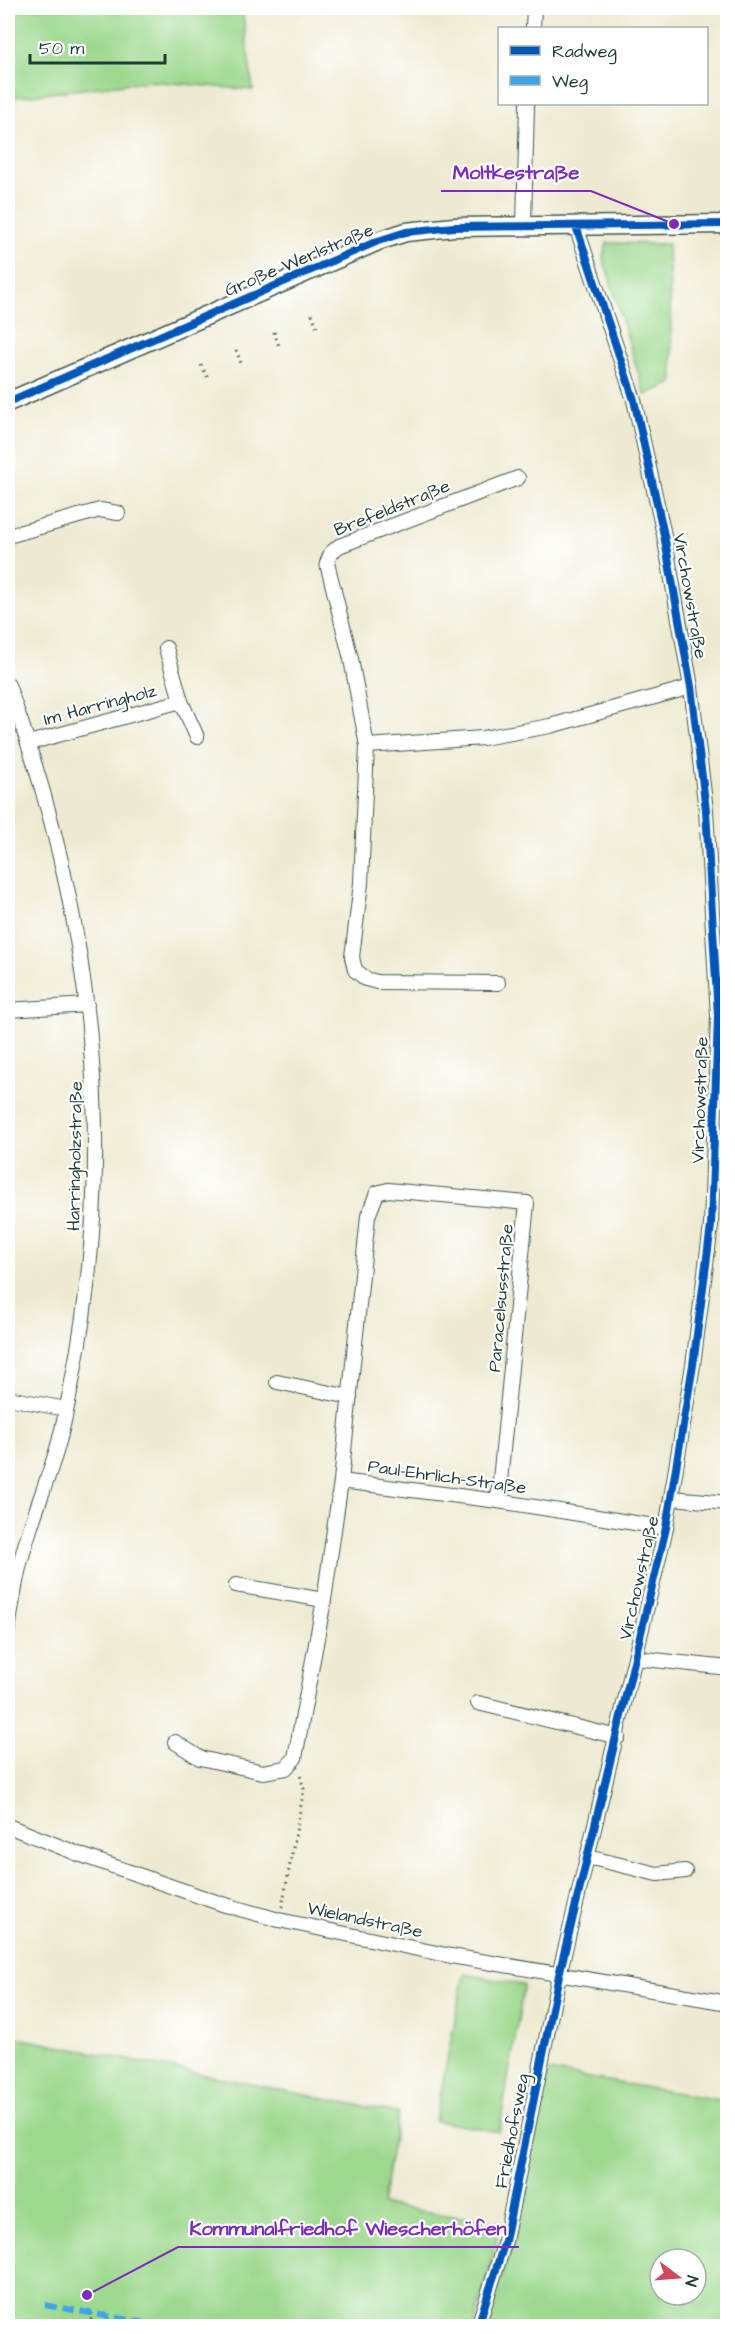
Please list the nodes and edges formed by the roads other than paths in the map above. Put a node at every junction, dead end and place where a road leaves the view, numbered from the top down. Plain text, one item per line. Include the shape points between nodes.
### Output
1 (534, 8) edge
2 (534, 27) edge
3 (527, 105) edge
4 (728, 224) edge
5 (524, 225) junction
6 (576, 226) junction
7 (8, 402) edge
8 (518, 478) dead end
9 (118, 513) dead end
10 (8, 536) edge
11 (166, 648) dead end
12 (8, 685) edge
13 (691, 687) junction
14 (182, 701) junction
15 (196, 737) dead end
16 (29, 743) junction
17 (367, 746) junction
18 (498, 983) dead end
19 (87, 1005) junction
20 (8, 1010) edge
21 (721, 1121) edge
22 (277, 1382) dead end
23 (350, 1397) junction
24 (8, 1398) edge
25 (66, 1409) junction
26 (342, 1481) junction
27 (672, 1498) junction
28 (498, 1500) junction
29 (728, 1503) edge
30 (666, 1528) junction
31 (236, 1585) dead end
32 (324, 1600) junction
33 (8, 1629) edge
34 (636, 1658) junction
35 (728, 1668) edge
36 (478, 1704) dead end
37 (618, 1737) junction
38 (175, 1742) dead end
39 (8, 1826) edge
40 (588, 1857) junction
41 (685, 1871) dead end
42 (559, 1975) junction
43 (728, 2003) edge
44 (478, 2326) edge

1 - 2 street
3 - 5 street
4 - 6 street, Große Werlstraße
5 - 6 street, Große Werlstraße
5 - 7 street, Große Werlstraße via 419,230 378,241
6 - 13 street, Virchowstraße via 634,400 664,535
8 - 17 street, Brefeldstraße via 351,540 331,553 327,563 330,582 351,659
9 - 10 street via 100,510
11 - 14 street, Im Harringholz
12 - 16 street, Harringholzstraße
13 - 17 street via 550,726 483,738
13 - 21 street, Virchowstraße via 713,908
14 - 15 street, Im Harringholz
14 - 16 street, Im Harringholz
16 - 19 street, Harringholzstraße via 64,870
17 - 18 street, Brefeldstraße via 361,883 352,957 355,970 366,980 377,982
19 - 20 street
19 - 25 street, Harringholzstraße via 95,1081 94,1216
21 - 27 street, Virchowstraße via 693,1365
22 - 23 street
23 - 26 street, Paracelsusstraße
23 - 28 street, Paracelsusstraße via 368,1216 377,1193 388,1190 527,1203
24 - 25 street
25 - 33 street, Harringholzstraße via 18,1571
26 - 28 street, Paul-Ehrlich-Straße
26 - 32 street, Paul-Ehrlich-Straße
27 - 29 street, Virchowstraße
27 - 30 street, Virchowstraße
28 - 30 street, Paul-Ehrlich-Straße
30 - 34 street, Virchowstraße
31 - 32 street
32 - 38 street, Paul-Ehrlich-Straße via 295,1758 286,1768 263,1772 200,1758
34 - 35 street, Virchowstraße
34 - 37 street, Virchowstraße
36 - 37 street
37 - 40 street, Virchowstraße
39 - 42 street, Wielandstraße via 81,1856 279,1920
40 - 41 street via 657,1874
40 - 42 street, Virchowstraße
42 - 43 street, Wielandstraße
42 - 44 street, Friedhofsweg via 505,2241

